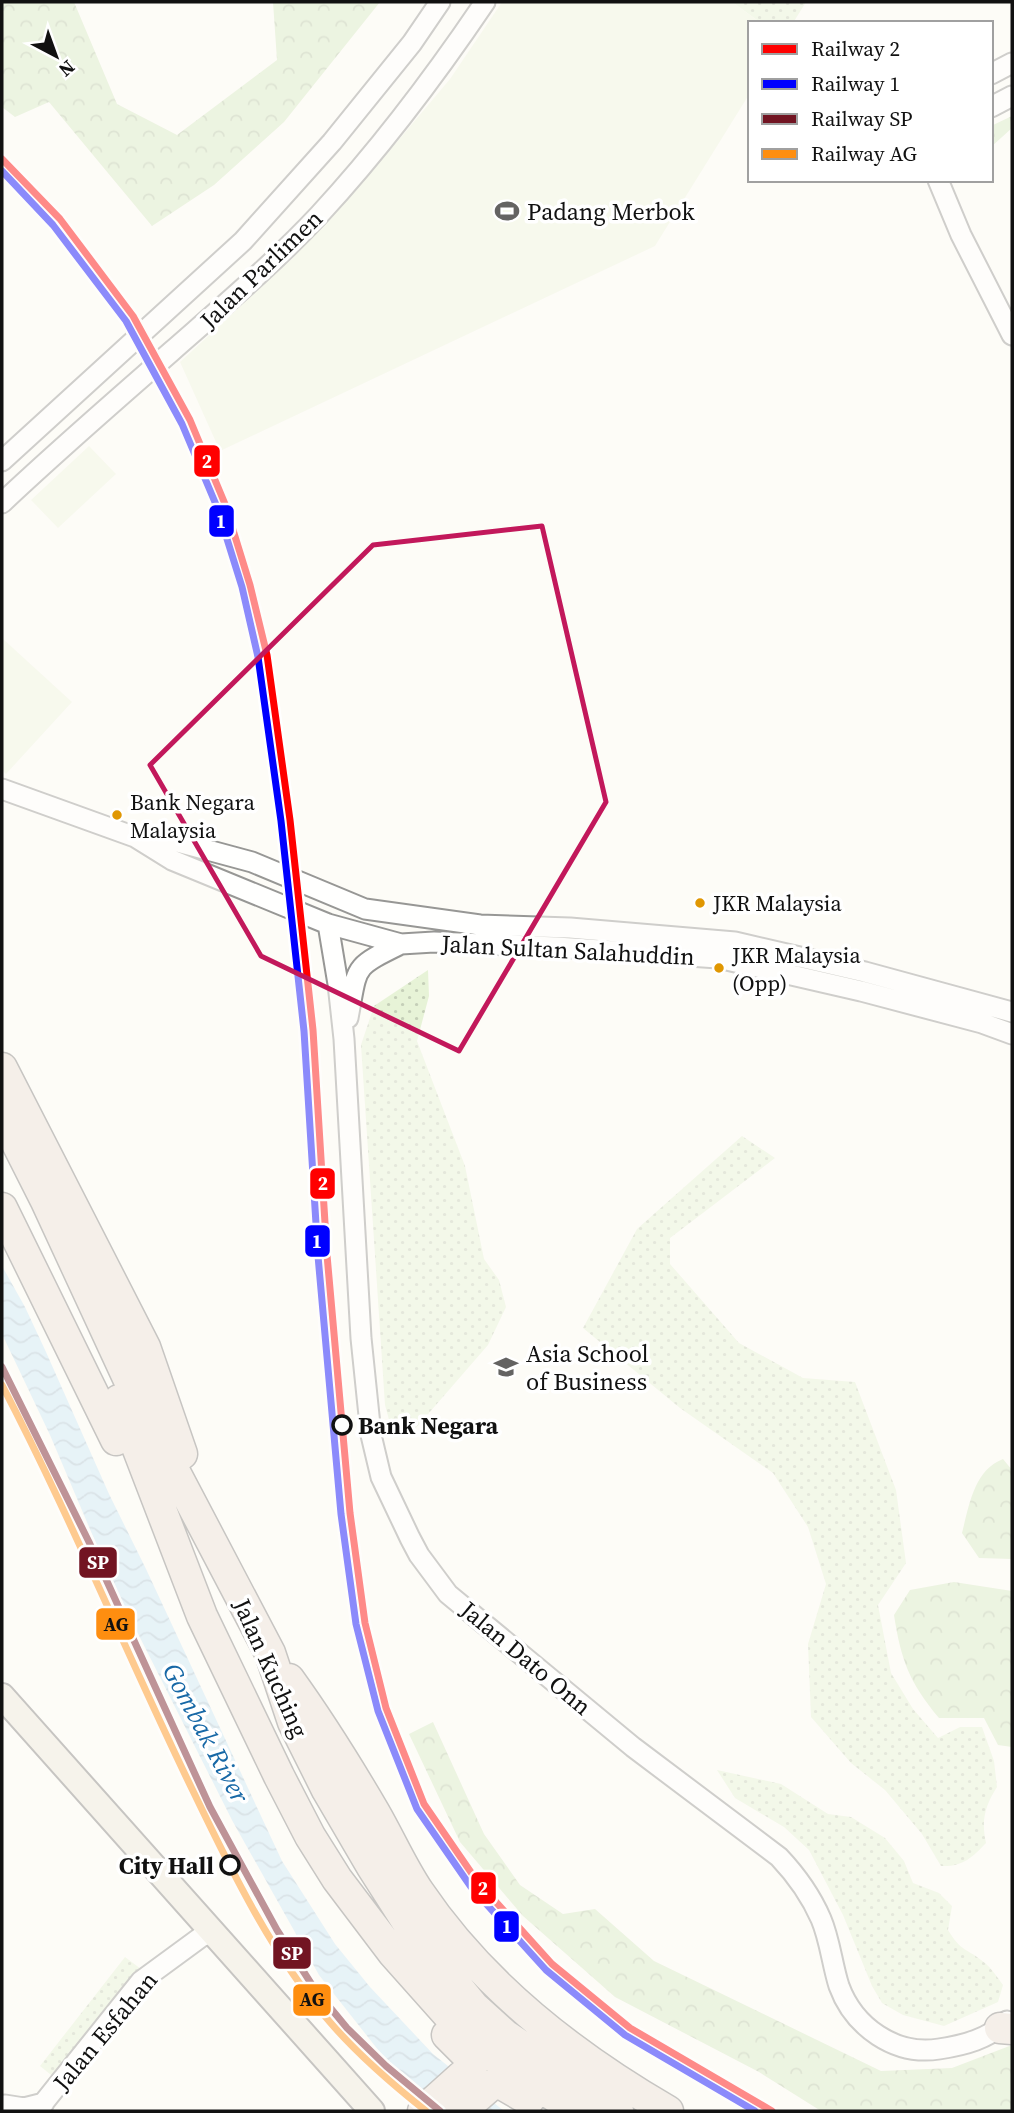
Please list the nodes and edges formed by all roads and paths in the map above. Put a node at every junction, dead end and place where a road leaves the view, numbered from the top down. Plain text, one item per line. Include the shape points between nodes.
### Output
1 (440, 2) edge
2 (485, 2) edge
3 (1012, 63) edge
4 (993, 73) edge
5 (1012, 96) edge
6 (993, 106) edge
7 (939, 182) edge
8 (1012, 335) edge
9 (2, 461) edge
10 (2, 503) edge
11 (2, 789) edge
12 (135, 837) junction
13 (328, 924) junction
14 (401, 944) junction
15 (1012, 1012) edge
16 (1012, 1034) edge
17 (344, 1040) junction
18 (2, 1068) edge
19 (2, 1114) edge
20 (2, 1159) edge
21 (2, 1208) edge
22 (244, 1603) junction
23 (202, 1616) junction
24 (270, 1653) junction
25 (2, 1696) edge
26 (279, 1776) junction
27 (212, 1932) junction
28 (1008, 2025) edge
29 (480, 2078) junction
30 (40, 2107) edge
31 (9, 2108) edge
32 (372, 2111) edge
33 (423, 2111) edge
34 (461, 2111) edge
35 (547, 2111) edge
36 (577, 2111) edge
37 (618, 2111) edge
38 (668, 2111) edge

1 - 9 street, Jalan Parlimen via 332,142 243,241
2 - 10 street, Jalan Parlimen via 449,55 319,215 248,285
3 - 4 street
5 - 6 street
7 - 8 street
11 - 12 street, Jalan Sultan Salahuddin
12 - 13 street, Jalan Sultan Salahuddin via 172,860
12 - 15 street, Jalan Sultan Salahuddin via 178,842 253,862 365,909 480,925 734,942
13 - 14 street, Jalan Sultan Salahuddin
13 - 17 street, Jalan Dato Onn
14 - 16 street, Jalan Sultan Salahuddin via 556,947 718,958 861,991
14 - 17 street, Jalan Dato Onn via 356,972
17 - 28 street, Jalan Dato Onn via 371,1435 381,1477 419,1555 447,1594 633,1746 779,1857 821,1919 847,2003 872,2032 891,2043 933,2050 978,2041
18 - 22 highway via 145,1347 184,1459
19 - 22 highway, Jalan Kuching via 146,1417
20 - 23 highway, Jalan Kuching via 94,1337
21 - 23 highway
22 - 24 highway, Jalan Kuching
23 - 26 highway, Jalan Kuching
24 - 37 highway, Jalan Kuching via 293,1721 327,1790 442,1971 505,2035
24 - 38 highway via 316,1716 418,1891 442,1923 489,1975 573,2050
25 - 27 main road
26 - 29 highway via 304,1842 327,1884 370,1946 470,2058
26 - 36 highway, Jalan Kuching via 310,1836 393,1953 450,2017 493,2056
27 - 30 street, Jalan Esfahan via 141,1981
27 - 32 main road
29 - 33 highway
29 - 34 highway
29 - 35 highway via 507,2085
30 - 31 street

